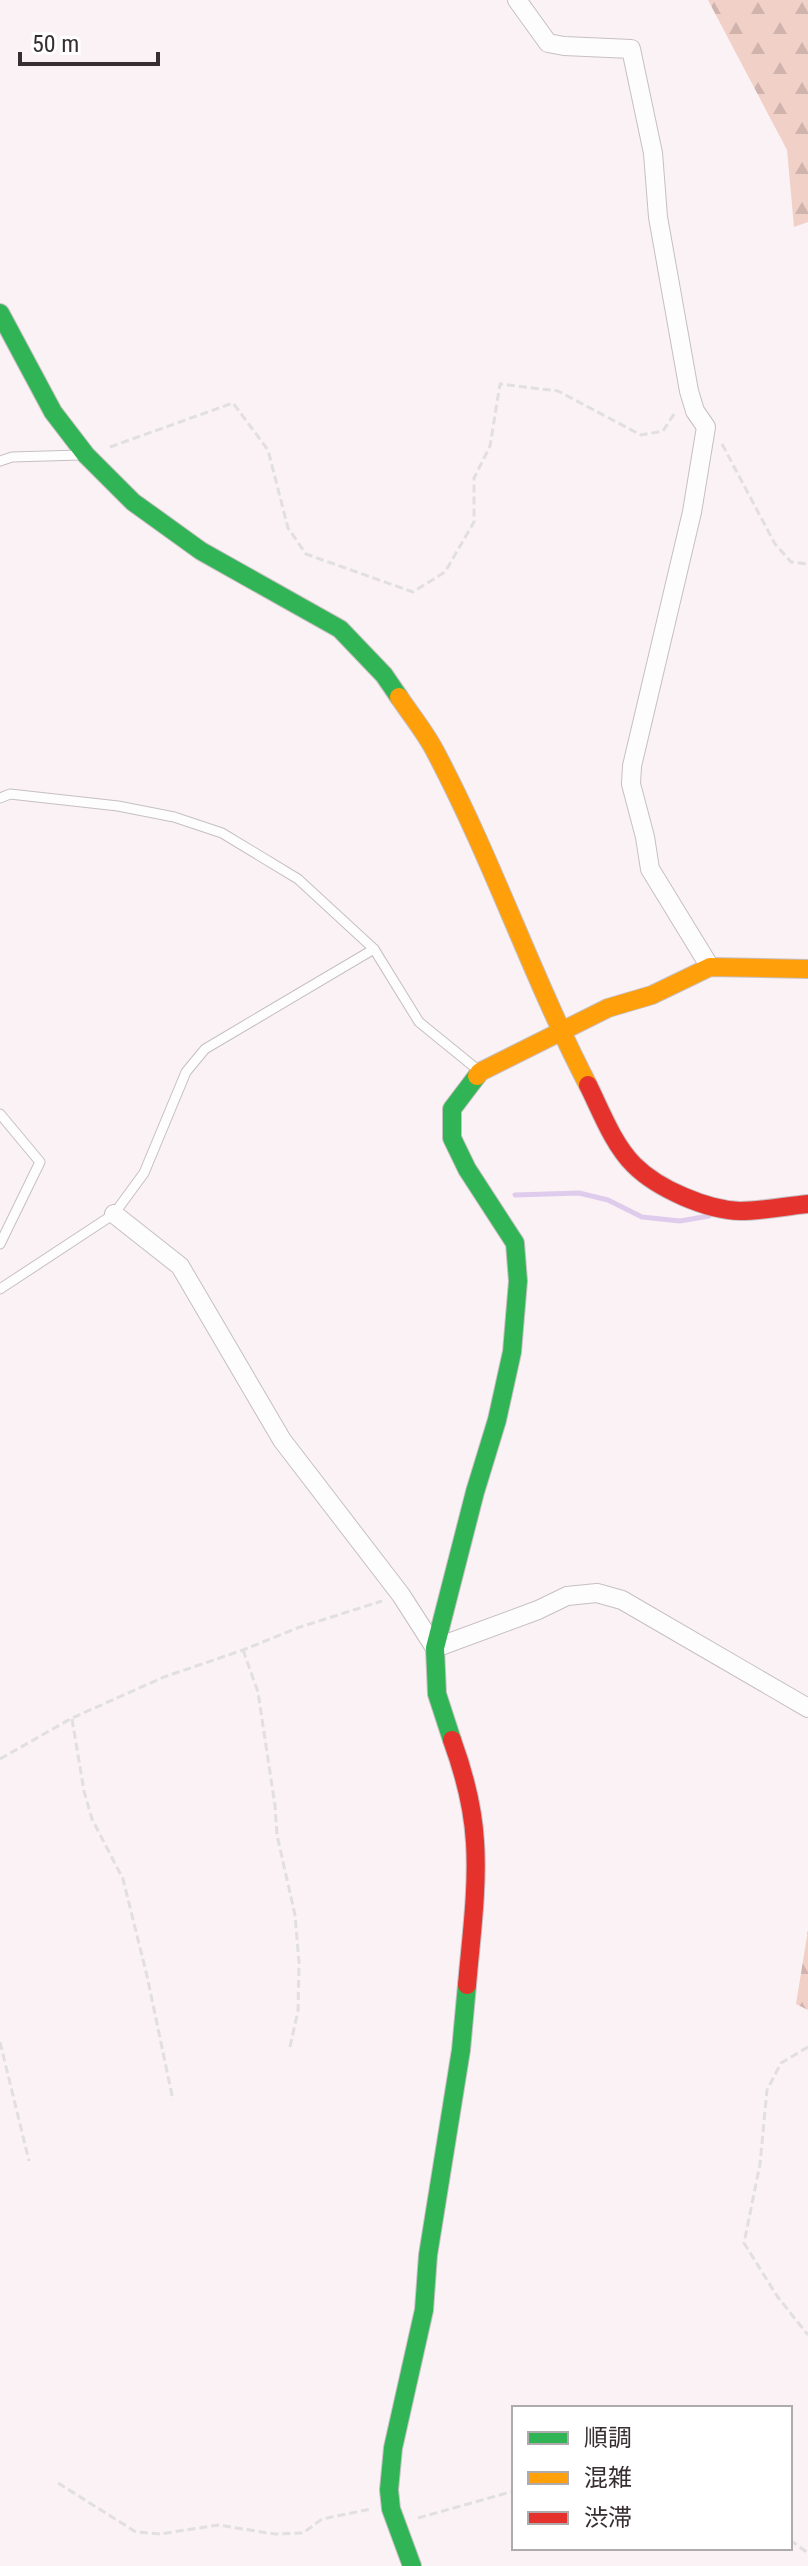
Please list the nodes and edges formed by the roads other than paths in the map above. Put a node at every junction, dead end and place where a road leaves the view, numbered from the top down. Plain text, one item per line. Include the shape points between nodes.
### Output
1 (517, 0) edge
2 (0, 313) edge
3 (86, 455) junction
4 (0, 461) edge
5 (0, 798) edge
6 (374, 949) junction
7 (710, 967) junction
8 (808, 969) edge
9 (560, 1031) junction
10 (480, 1072) junction
11 (0, 1114) edge
12 (808, 1204) edge
13 (114, 1214) junction
14 (0, 1244) edge
15 (0, 1289) edge
16 (435, 1648) junction
17 (808, 1708) edge
18 (412, 2566) edge

1 - 7 street via 548,43 631,49 653,153 658,217 689,391 706,427 631,784 650,869
2 - 3 street via 53,412
3 - 4 lane
3 - 9 street via 133,502 201,551 340,629 384,675 435,750
5 - 6 lane via 10,794 118,806 222,833 298,879
6 - 10 lane via 419,1022
6 - 13 lane via 205,1049 186,1072 144,1173
7 - 8 street
7 - 9 street
9 - 10 street
9 - 12 street via 615,1138 634,1165 663,1187 739,1211
10 - 16 street via 452,1109 452,1138 515,1243 514,1337
11 - 14 lane via 40,1162
13 - 15 lane
13 - 16 street via 180,1266 282,1440 401,1595
16 - 17 street via 567,1596 597,1593 622,1600
16 - 18 street via 437,1694 465,1777 475,1842 461,2050 424,2310 393,2448 389,2490

